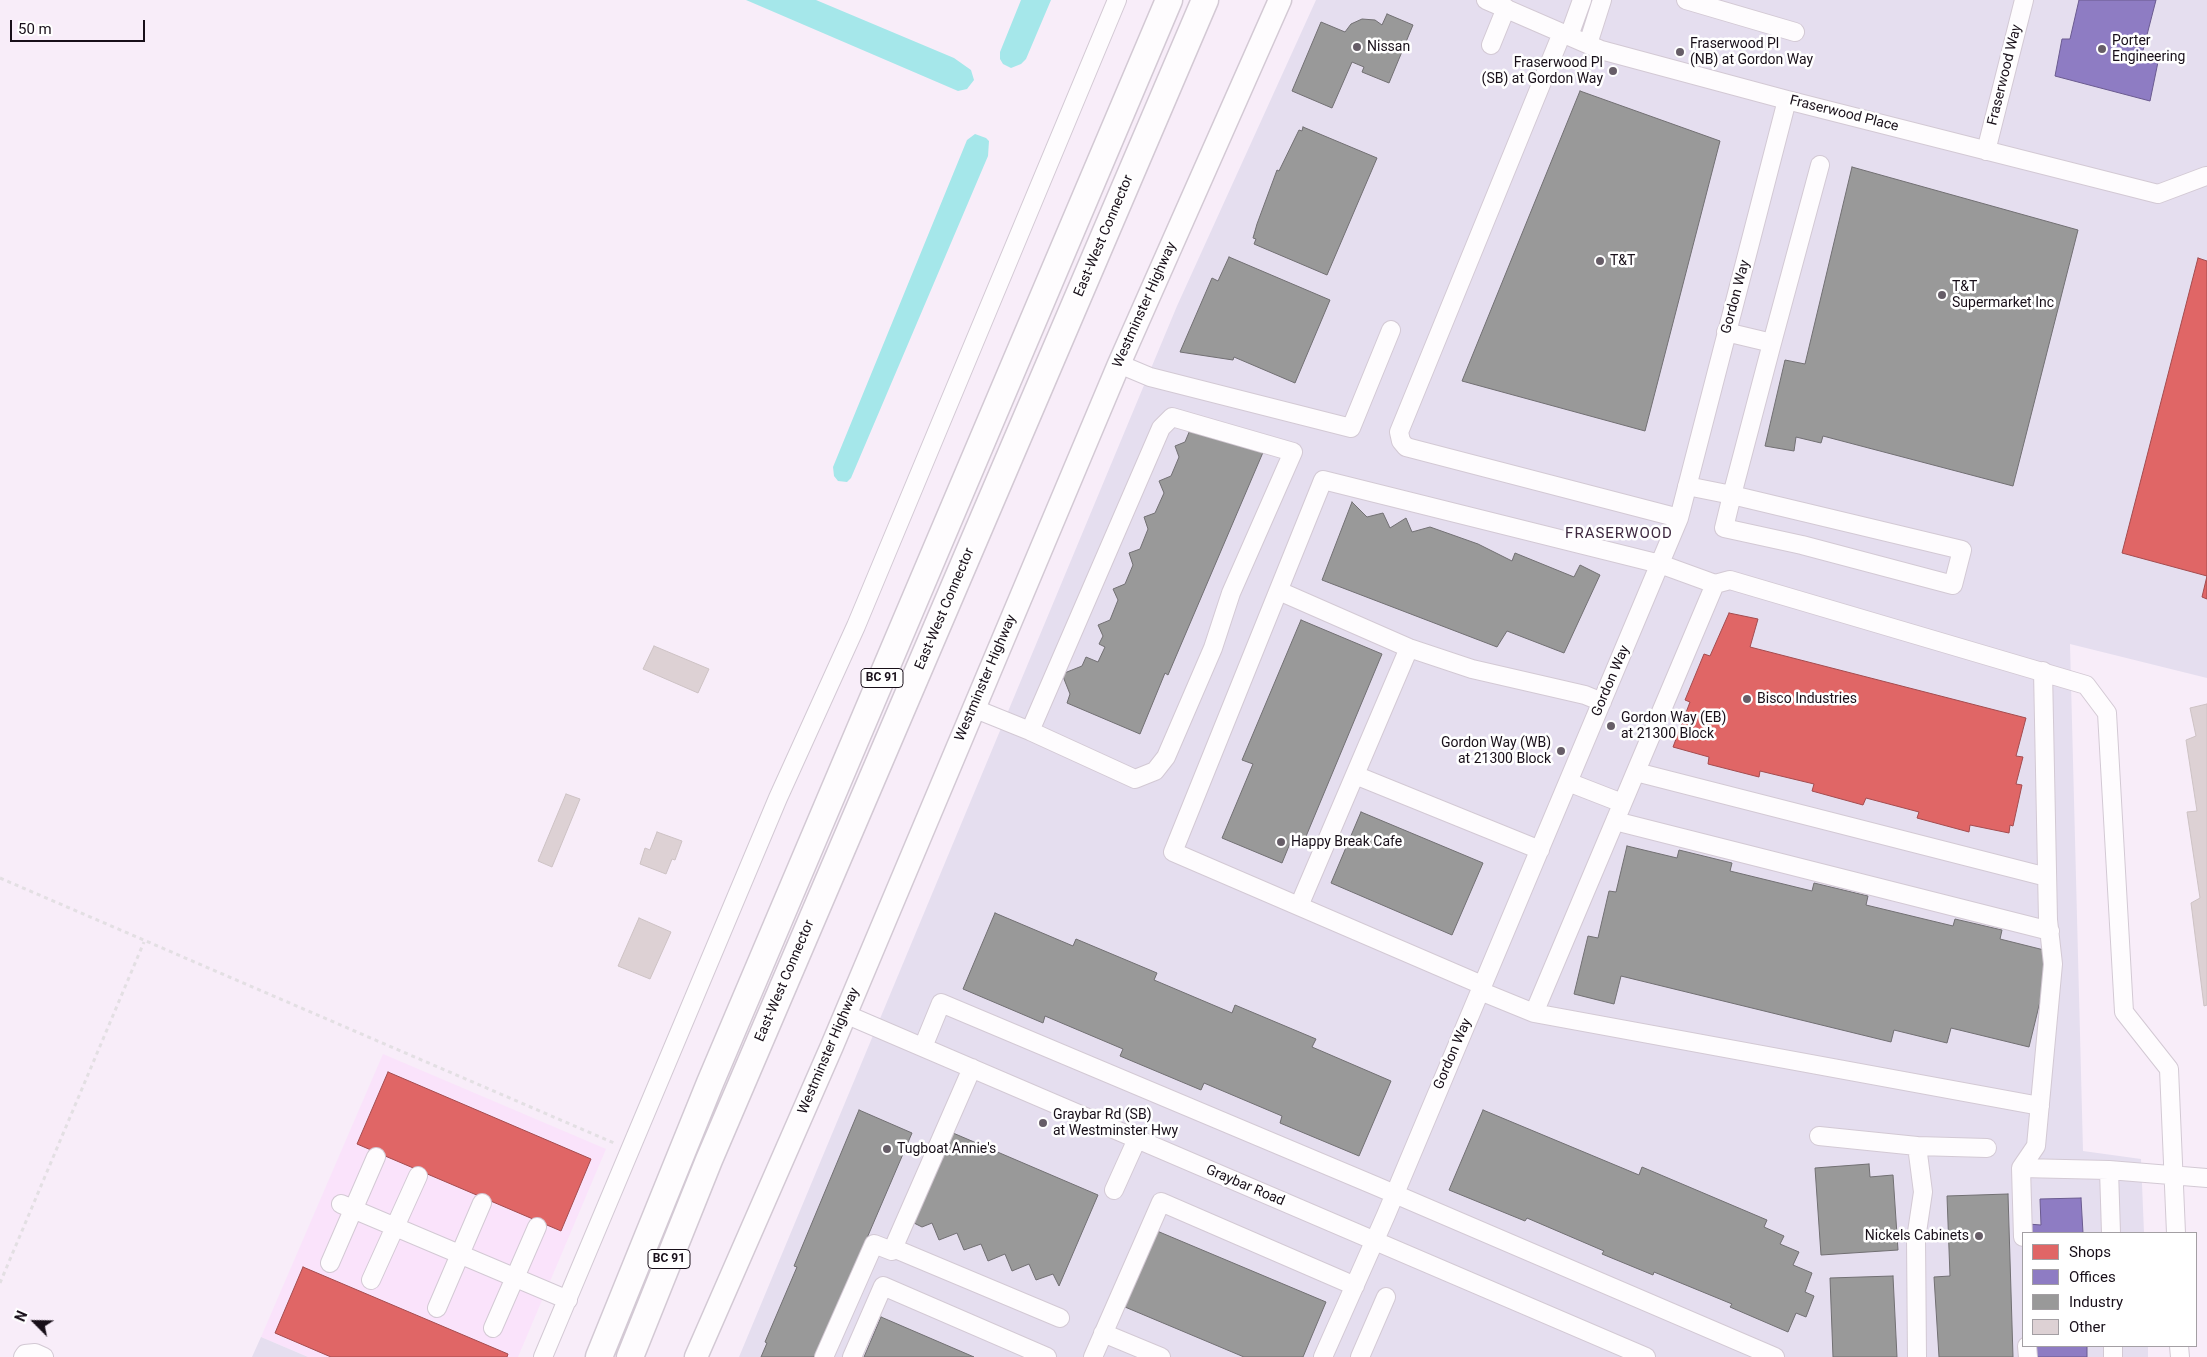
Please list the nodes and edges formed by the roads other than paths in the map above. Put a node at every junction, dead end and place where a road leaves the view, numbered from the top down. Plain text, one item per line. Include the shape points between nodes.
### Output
1 (1118, 0) edge
2 (1169, 0) edge
3 (1205, 0) edge
4 (1280, 0) edge
5 (1486, 0) edge
6 (1582, 0) edge
7 (1602, 0) edge
8 (1686, 0) edge
9 (2024, 0) edge
10 (1514, 7) edge
11 (1795, 32) dead end
12 (1566, 34) junction
13 (1588, 44) junction
14 (1490, 45) dead end
15 (1787, 100) junction
16 (1986, 151) junction
17 (1820, 164) dead end
18 (2206, 176) edge
19 (1391, 330) dead end
20 (1726, 332) junction
21 (1772, 343) junction
22 (1119, 364) junction
23 (1687, 486) junction
24 (1732, 495) junction
25 (1679, 518) junction
26 (1660, 564) junction
27 (1715, 584) junction
28 (1279, 591) junction
29 (1409, 648) junction
30 (2044, 671) junction
31 (1602, 702) junction
32 (973, 708) junction
33 (1030, 731) junction
34 (1636, 772) junction
35 (1355, 774) junction
36 (1568, 782) junction
37 (1622, 803) junction
38 (1614, 821) junction
39 (1540, 850) junction
40 (2047, 878) junction
41 (1299, 906) junction
42 (2050, 931) junction
43 (1481, 988) junction
44 (1534, 1013) junction
45 (845, 1014) junction
46 (923, 1047) junction
47 (972, 1068) junction
48 (2040, 1106) junction
49 (1819, 1136) dead end
50 (1137, 1139) junction
51 (1917, 1146) junction
52 (1987, 1148) dead end
53 (376, 1157) dead end
54 (2021, 1168) junction
55 (2109, 1170) junction
56 (2174, 1175) junction
57 (418, 1176) dead end
58 (2207, 1178) edge
59 (1114, 1190) dead end
60 (1394, 1194) junction
61 (482, 1204) dead end
62 (348, 1207) junction
63 (395, 1227) junction
64 (537, 1227) dead end
65 (2023, 1232) edge
66 (2111, 1232) edge
67 (2176, 1232) edge
68 (1374, 1241) junction
69 (893, 1248) junction
70 (461, 1255) junction
71 (330, 1263) dead end
72 (515, 1278) junction
73 (371, 1280) dead end
74 (1355, 1286) junction
75 (1386, 1296) dead end
76 (568, 1300) junction
77 (437, 1308) dead end
78 (1060, 1318) dead end
79 (493, 1328) dead end
80 (1103, 1333) junction
81 (23, 1357) edge
82 (44, 1357) edge
83 (543, 1357) edge
84 (599, 1357) edge
85 (630, 1357) edge
86 (696, 1357) edge
87 (824, 1357) edge
88 (852, 1357) edge
89 (1047, 1357) edge
90 (1093, 1357) edge
91 (1161, 1357) edge
92 (1323, 1357) edge
93 (1360, 1357) edge
94 (1646, 1357) edge
95 (1774, 1357) edge
96 (1918, 1357) edge

1 - 76 street via 860,618 778,798
2 - 84 highway, BC 91 via 710,1083
3 - 85 highway, East-West Connector / BC 91 via 713,1151
4 - 22 main road, Westminster Highway
5 - 10 street, Fraserwood Place
6 - 12 street
7 - 13 street
8 - 11 street
9 - 16 street, Fraserwood Way
10 - 12 street, Fraserwood Place
10 - 14 street
12 - 13 street, Fraserwood Place
12 - 25 street via 1399,432 1401,441 1406,447
13 - 15 street, Fraserwood Place
15 - 16 street, Fraserwood Place
15 - 20 street, Gordon Way
16 - 18 street, Fraserwood Place via 2158,194
17 - 21 street
19 - 22 street via 1351,428 1150,376
20 - 21 street
20 - 23 street, Gordon Way
21 - 24 street
22 - 32 main road, Westminster Highway
23 - 24 street
23 - 25 street, Gordon Way
24 - 24 street via 1724,528 1953,585 1962,550
25 - 26 street, Gordon Way
26 - 27 street
26 - 28 street via 1324,480
26 - 31 street, Gordon Way
27 - 30 street via 1730,580
27 - 34 street
28 - 29 street
28 - 41 street via 1173,852
29 - 31 street via 1472,669
29 - 35 street
30 - 40 street
30 - 56 street via 2086,684 2107,714 2124,1012 2169,1069
31 - 36 street, Gordon Way
32 - 33 street
32 - 45 main road, Westminster Highway
33 - 33 street via 1135,779 1155,771 1170,748 1213,648 1231,593 1293,452 1172,417 1161,428
34 - 37 street
34 - 40 street
35 - 39 street
35 - 41 street
36 - 37 street
36 - 39 street, Gordon Way
37 - 38 street
38 - 42 street
38 - 44 street
39 - 43 street, Gordon Way
40 - 42 street
41 - 43 street
42 - 48 street via 2054,964
43 - 44 street
43 - 60 street, Gordon Way
44 - 48 street
45 - 46 street, Graybar Road
45 - 86 main road, Westminster Highway
46 - 47 street, Graybar Road
46 - 60 street via 942,1003
47 - 50 street, Graybar Road
47 - 69 street
48 - 54 street via 2036,1146
49 - 51 street
50 - 59 street
50 - 68 street, Graybar Road
51 - 52 street
51 - 96 street via 1923,1192 1916,1239
53 - 62 street
54 - 55 street
54 - 65 street
55 - 56 street
55 - 66 street
56 - 58 street
56 - 67 street
57 - 63 street
60 - 68 street, Gordon Way
60 - 95 street
61 - 70 street
62 - 63 street
62 - 71 street
63 - 70 street
63 - 73 street
64 - 72 street
68 - 74 street, Gordon Way
68 - 94 street, Graybar Road
69 - 78 street
69 - 87 street via 892,1251 874,1244
70 - 72 street
70 - 77 street
72 - 76 street
72 - 79 street
74 - 80 street via 1161,1202
74 - 92 street, Gordon Way
75 - 93 street
76 - 83 street
80 - 90 street
80 - 91 street
81 - 82 street via 35,1353
88 - 89 street via 883,1286

